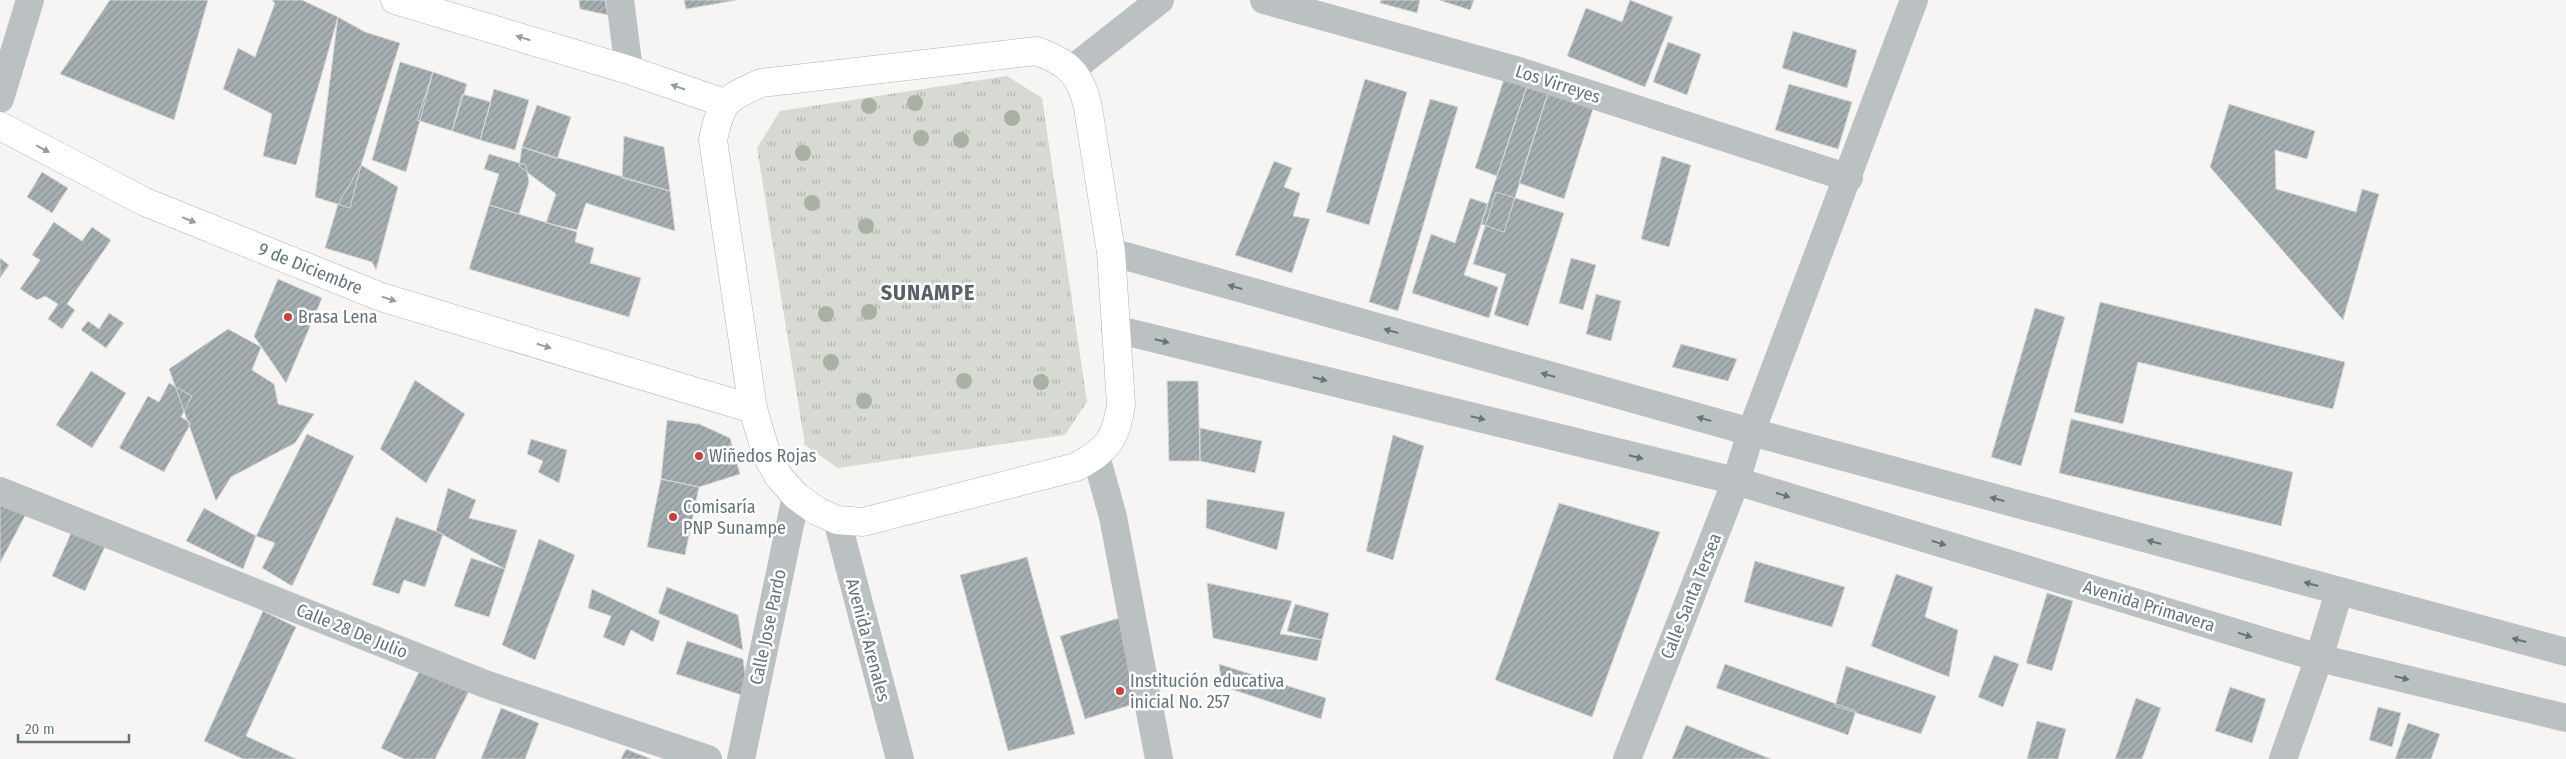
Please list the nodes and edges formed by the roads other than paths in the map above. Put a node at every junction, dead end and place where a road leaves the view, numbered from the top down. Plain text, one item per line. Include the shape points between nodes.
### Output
1 (30, 0) edge
2 (395, 0) edge
3 (620, 0) edge
4 (1160, 0) edge
5 (1264, 0) edge
6 (1914, 0) edge
7 (629, 70) junction
8 (1071, 70) junction
9 (0, 99) edge
10 (724, 103) junction
11 (0, 126) edge
12 (1848, 178) junction
13 (1111, 252) junction
14 (1115, 329) junction
15 (753, 409) junction
16 (1751, 432) junction
17 (1096, 456) junction
18 (1736, 481) junction
19 (0, 491) edge
20 (796, 496) junction
21 (837, 520) junction
22 (2339, 592) junction
23 (2566, 652) edge
24 (2319, 658) junction
25 (2566, 718) edge
26 (708, 759) edge
27 (740, 759) edge
28 (900, 759) edge
29 (1159, 759) edge
30 (1627, 759) edge
31 (2283, 759) edge

1 - 9 street
7 -> 2 main road
3 - 7 street
4 - 8 street
5 - 12 street, Los Virreyes via 1519,71
6 - 12 street, Calle Santa Tersea
10 -> 7 main road
8 - 10 main road via 1058,58 1036,51 761,83
8 - 13 main road via 1084,88
10 - 15 main road via 713,140
11 -> 15 main road, 9 de Diciembre via 146,202 381,297
12 - 16 street, Calle Santa Tersea
13 - 14 main road
16 -> 13 street
14 - 17 main road via 1121,404 1118,426 1111,442
14 -> 18 street, Avenida Primavera
15 - 20 main road via 767,456 778,477
16 - 18 street, Calle Santa Tersea
22 -> 16 street
17 - 21 main road via 1076,467 863,522
17 - 29 street via 1113,517
18 -> 24 street, Avenida Primavera
18 - 30 street, Calle Santa Tersea
19 - 26 street, Calle 28 De Julio via 485,684
20 - 21 main road via 816,511
20 - 27 street, Calle Jose Pardo
21 - 28 street, Avenida Arenales
23 -> 22 street
22 - 24 street
24 -> 25 street, Avenida Primavera
24 - 31 street

